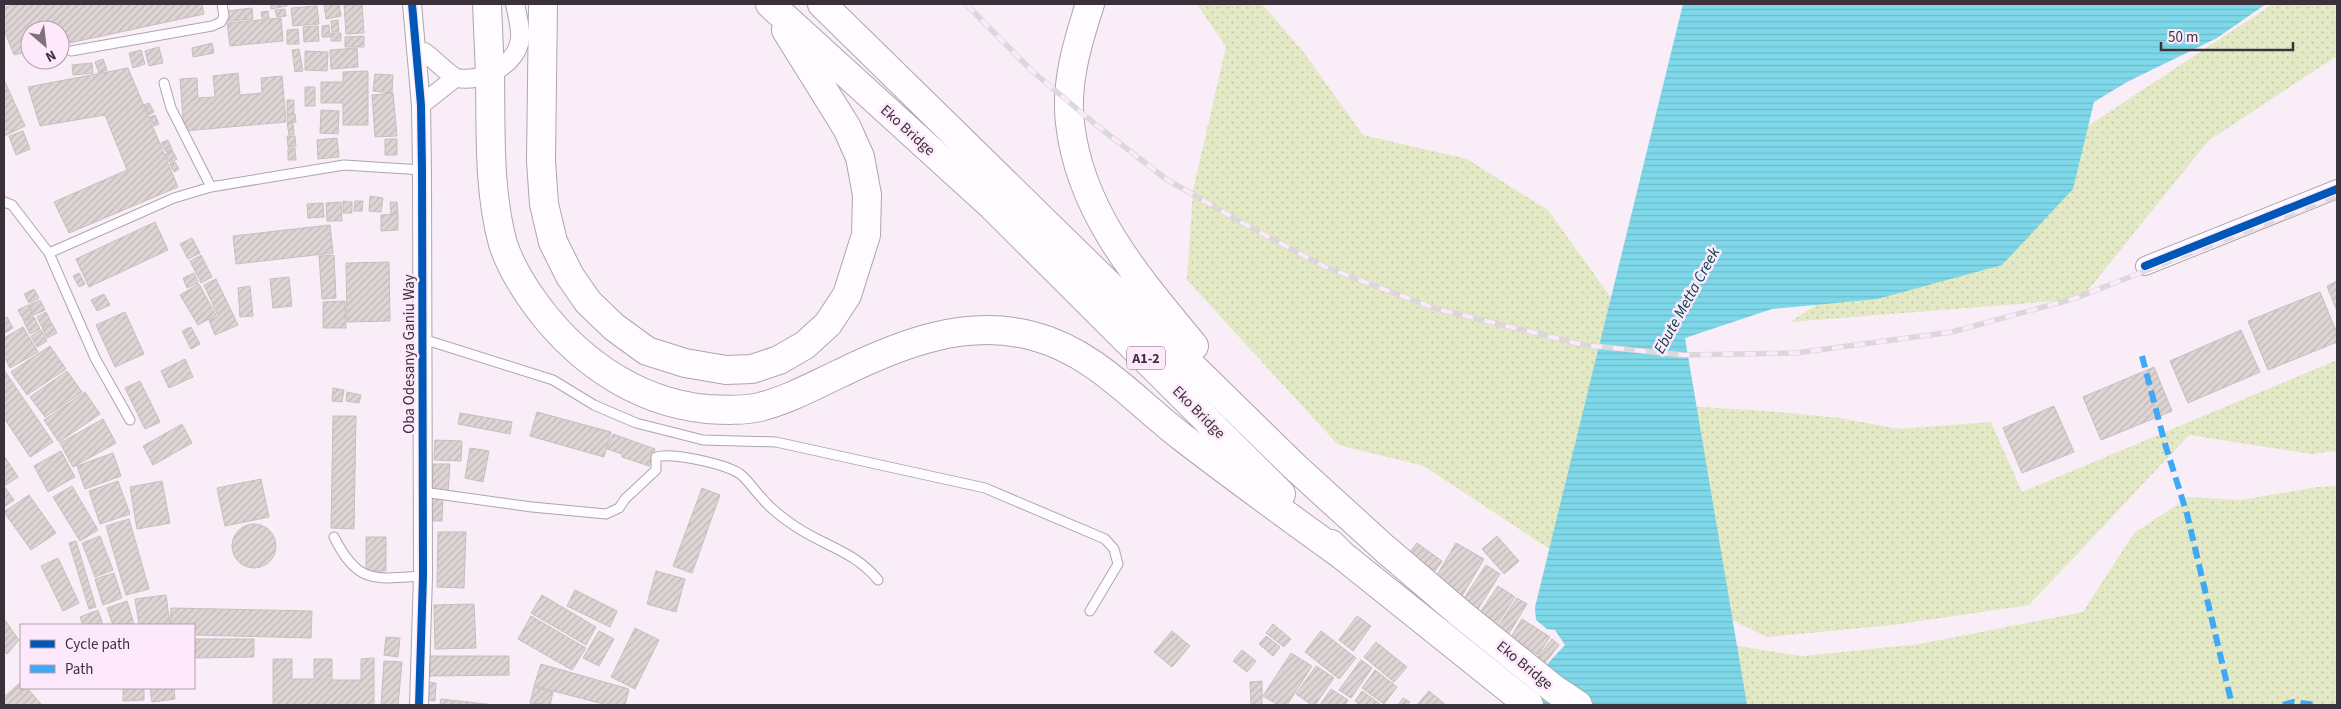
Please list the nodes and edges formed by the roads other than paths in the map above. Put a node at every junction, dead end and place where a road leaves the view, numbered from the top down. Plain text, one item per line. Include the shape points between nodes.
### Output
1 (222, 4) edge
2 (487, 4) edge
3 (515, 4) edge
4 (544, 4) edge
5 (770, 4) edge
6 (822, 4) edge
7 (1090, 4) edge
8 (417, 7) edge
9 (71, 50) dead end
10 (416, 52) junction
11 (490, 74) junction
12 (456, 78) junction
13 (164, 83) dead end
14 (421, 105) junction
15 (422, 170) junction
16 (211, 187) junction
17 (2337, 189) edge
18 (4, 202) edge
19 (49, 253) junction
20 (2145, 266) dead end
21 (423, 339) junction
22 (130, 420) dead end
23 (1294, 466) junction
24 (423, 492) junction
25 (334, 538) dead end
26 (1343, 556) junction
27 (423, 576) junction
28 (878, 580) dead end
29 (1090, 611) dead end
30 (419, 705) edge
31 (1529, 705) edge
32 (1578, 705) edge

1 - 9 lane via 224,16 221,22 212,26
2 - 11 main road
3 - 11 street via 520,38 517,49 509,60
4 - 5 main road via 541,161 544,204 553,242 588,302 614,327 647,351 686,363 726,370 752,370 779,360 828,324 848,295 866,235 867,195 860,158 847,128
5 - 26 main road, Eko Bridge / A1-2 via 992,206
6 - 23 main road, Eko Bridge / A1-2
7 - 23 main road via 1078,40 1072,73 1070,122 1078,163 1091,200 1111,240 1141,282
8 - 10 street, Oba Odesanya Ganiu Way
10 - 12 street via 424,52
10 - 14 street, Oba Odesanya Ganiu Way
11 - 12 street via 474,79
11 - 26 main road via 492,171 504,247 519,280 561,336 589,361 619,381 652,397 687,407 728,411 759,408 893,348 926,337 998,330 1033,336 1064,347 1096,366 1180,436
12 - 14 street
13 - 16 lane via 171,108
14 - 15 street, Oba Odesanya Ganiu Way
15 - 16 lane via 344,165
15 - 21 street, Oba Odesanya Ganiu Way
16 - 19 lane via 174,198
17 - 20 street
18 - 19 lane via 12,205
19 - 22 lane via 95,358
21 - 24 street, Oba Odesanya Ganiu Way
21 - 29 lane via 553,380 594,405 636,424 703,440 776,442 984,488 1105,539 1114,549 1118,564
23 - 32 main road, Eko Bridge / A1-2 via 1461,614
24 - 27 street, Oba Odesanya Ganiu Way
24 - 28 lane via 606,514 619,508 656,470 656,457 670,455 740,474 791,524 852,555
25 - 27 lane via 344,558 358,572 381,579
26 - 31 main road, Eko Bridge / A1-2
27 - 30 street, Oba Odesanya Ganiu Way

